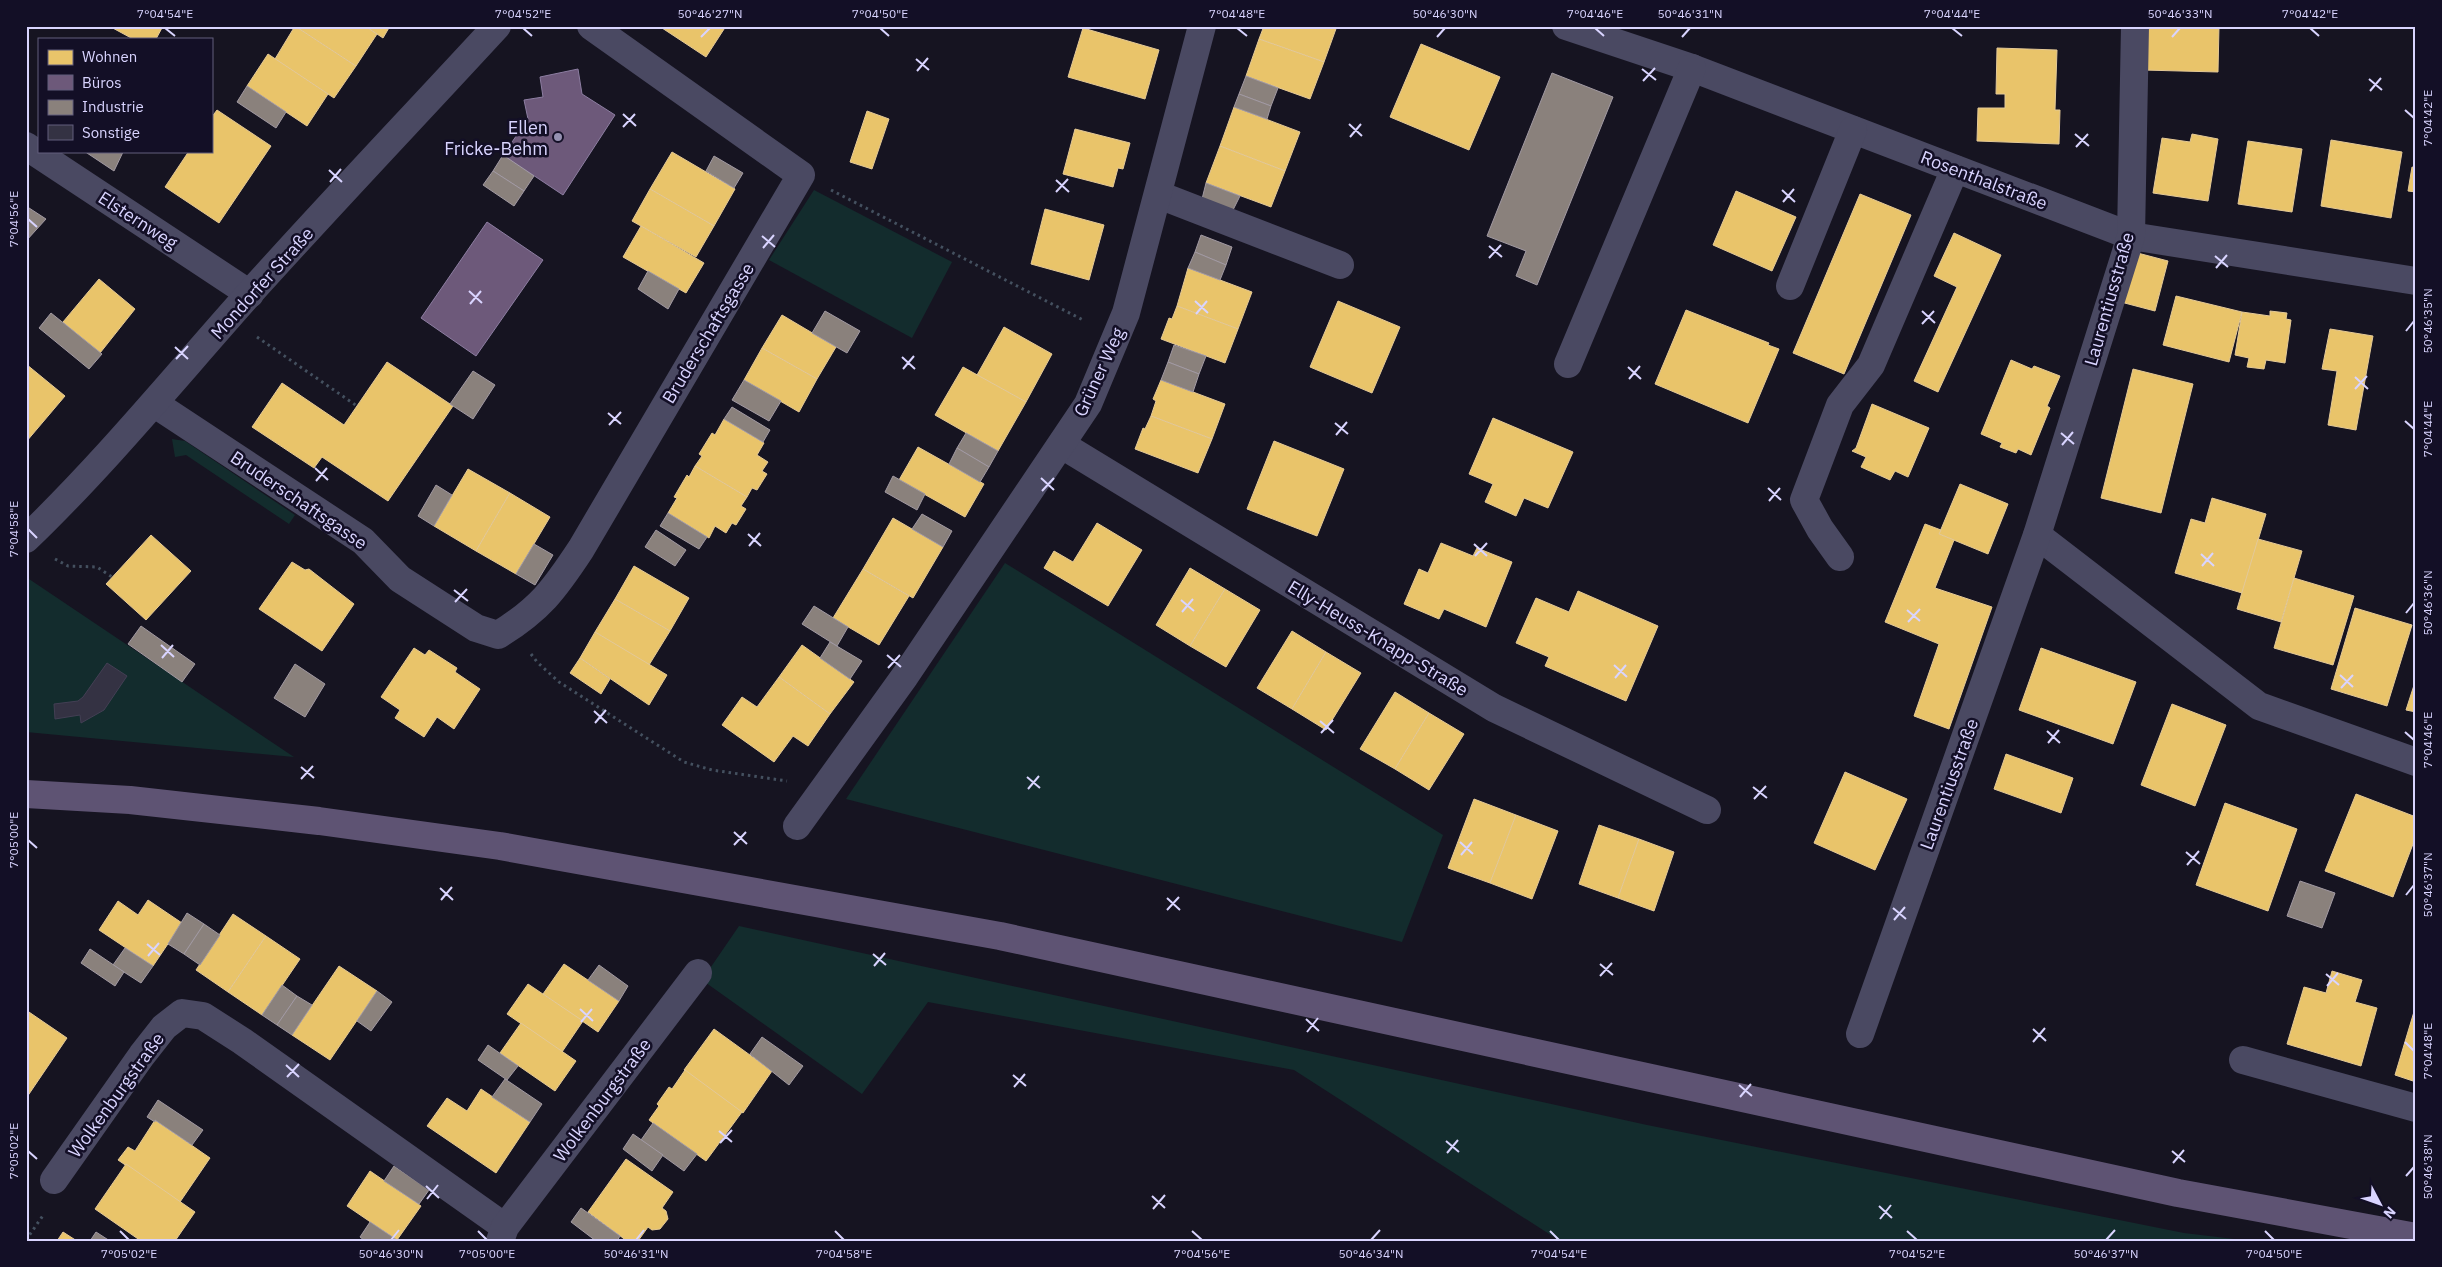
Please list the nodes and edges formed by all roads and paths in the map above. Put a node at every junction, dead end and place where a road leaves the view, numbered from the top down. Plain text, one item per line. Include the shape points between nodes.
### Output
1 (497, 26) edge
2 (592, 26) edge
3 (1202, 26) edge
4 (1566, 26) edge
5 (2135, 26) edge
6 (1692, 68) junction
7 (1852, 130) junction
8 (26, 146) edge
9 (1954, 169) junction
10 (801, 175) junction
11 (1159, 194) junction
12 (2131, 236) junction
13 (1340, 265) dead end
14 (2416, 281) edge
15 (1790, 286) dead end
16 (250, 294) junction
17 (231, 316) junction
18 (1116, 338) junction
19 (1568, 364) dead end
20 (156, 404) junction
21 (357, 406) dead end
22 (1062, 445) junction
23 (2038, 535) junction
24 (28, 538) edge
25 (1840, 557) dead end
26 (112, 576) dead end
27 (515, 625) junction
28 (2416, 762) edge
29 (826, 787) junction
30 (26, 794) edge
31 (1707, 810) dead end
32 (796, 826) dead end
33 (698, 973) dead end
34 (1860, 1034) dead end
35 (2243, 1060) dead end
36 (2416, 1108) edge
37 (54, 1180) dead end
38 (503, 1234) edge
39 (2416, 1237) edge

1 - 16 street, Mondorfer Straße
2 - 10 street
3 - 11 street, Grüner Weg
4 - 6 street, Rosenthalstraße
5 - 12 street, Laurentiusstraße
6 - 7 street, Rosenthalstraße
6 - 19 street
7 - 9 street, Rosenthalstraße
7 - 15 street
8 - 16 street, Elsternweg
9 - 12 street, Rosenthalstraße
9 - 25 street via 1871,365 1840,405 1804,500
10 - 18 path
10 - 27 street, Bruderschaftsgasse via 576,556 540,605
11 - 13 street
11 - 18 street, Grüner Weg
12 - 14 street, Rosenthalstraße
12 - 23 street, Laurentiusstraße
16 - 17 street, Mondorfer Straße
17 - 20 street, Mondorfer Straße
17 - 21 path via 276,352
18 - 22 street, Grüner Weg via 1088,404
20 - 24 street, Mondorfer Straße
20 - 27 street, Bruderschaftsgasse via 363,541 400,579 476,628 498,636
22 - 29 street, Grüner Weg via 906,676
22 - 31 street, Elly-Heuss-Knapp-Straße via 1494,708
23 - 28 street via 2259,706
23 - 34 street, Laurentiusstraße
24 - 26 path via 58,562 68,566 97,567
27 - 29 path via 537,662 559,682 684,762 712,770
29 - 32 street
30 - 39 main road via 130,800 500,846 1000,936 2159,1189
33 - 38 street, Wolkenburgstraße
35 - 36 street
37 - 38 street, Wolkenburgstraße via 142,1055 164,1027 182,1013 203,1016 242,1040

